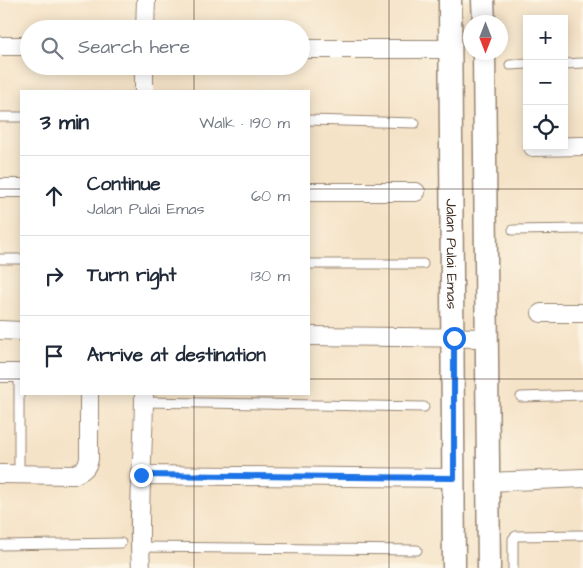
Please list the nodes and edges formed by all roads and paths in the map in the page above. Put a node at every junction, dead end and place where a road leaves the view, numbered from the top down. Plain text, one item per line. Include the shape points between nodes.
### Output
1 (146, 0) edge
2 (450, 0) edge
3 (483, 0) edge
4 (484, 15) edge
5 (145, 20) edge
6 (0, 46) edge
7 (20, 46) edge
8 (310, 49) edge
9 (451, 49) junction
10 (484, 60) edge
11 (583, 63) edge
12 (523, 64) edge
13 (568, 64) edge
14 (510, 65) dead end
15 (144, 75) edge
16 (144, 90) edge
17 (0, 117) edge
18 (20, 117) edge
19 (310, 120) edge
20 (414, 123) dead end
21 (568, 146) edge
22 (583, 146) edge
23 (0, 188) edge
24 (20, 188) edge
25 (310, 192) edge
26 (416, 192) dead end
27 (583, 229) edge
28 (513, 230) dead end
29 (0, 259) edge
30 (20, 259) edge
31 (310, 264) edge
32 (423, 264) dead end
33 (583, 313) edge
34 (541, 314) dead end
35 (0, 330) edge
36 (20, 331) edge
37 (310, 336) edge
38 (454, 338) junction
39 (487, 338) junction
40 (0, 373) edge
41 (20, 373) edge
42 (89, 395) edge
43 (583, 395) edge
44 (521, 396) dead end
45 (144, 398) edge
46 (424, 407) dead end
47 (0, 474) edge
48 (19, 474) junction
49 (141, 475) junction
50 (454, 478) junction
51 (583, 478) edge
52 (489, 482) junction
53 (583, 535) edge
54 (121, 543) dead end
55 (0, 545) edge
56 (139, 547) junction
57 (417, 550) dead end
58 (141, 568) edge
59 (454, 568) edge
60 (489, 568) edge
61 (513, 568) edge

1 - 5 street
2 - 9 street, Jalan Pulai Emas
3 - 4 street
6 - 7 street
8 - 9 street
9 - 38 street, Jalan Pulai Emas
10 - 39 street
11 - 13 lane
12 - 14 lane
15 - 16 street
17 - 18 lane
19 - 20 lane
21 - 22 street
23 - 24 street
25 - 26 street
27 - 28 lane
29 - 30 lane
31 - 32 lane
33 - 34 street
35 - 36 street
37 - 38 street
38 - 39 street
38 - 50 street, Jalan Pulai Emas
39 - 52 street
40 - 41 street
41 - 48 lane
42 - 48 street via 88,466 73,475
43 - 44 lane
45 - 46 lane
45 - 49 street
47 - 48 street
49 - 50 street
49 - 56 street
50 - 59 street, Jalan Pulai Emas
51 - 52 street
52 - 60 street
53 - 61 lane via 516,536 513,539
54 - 55 lane
56 - 57 lane
56 - 58 street

